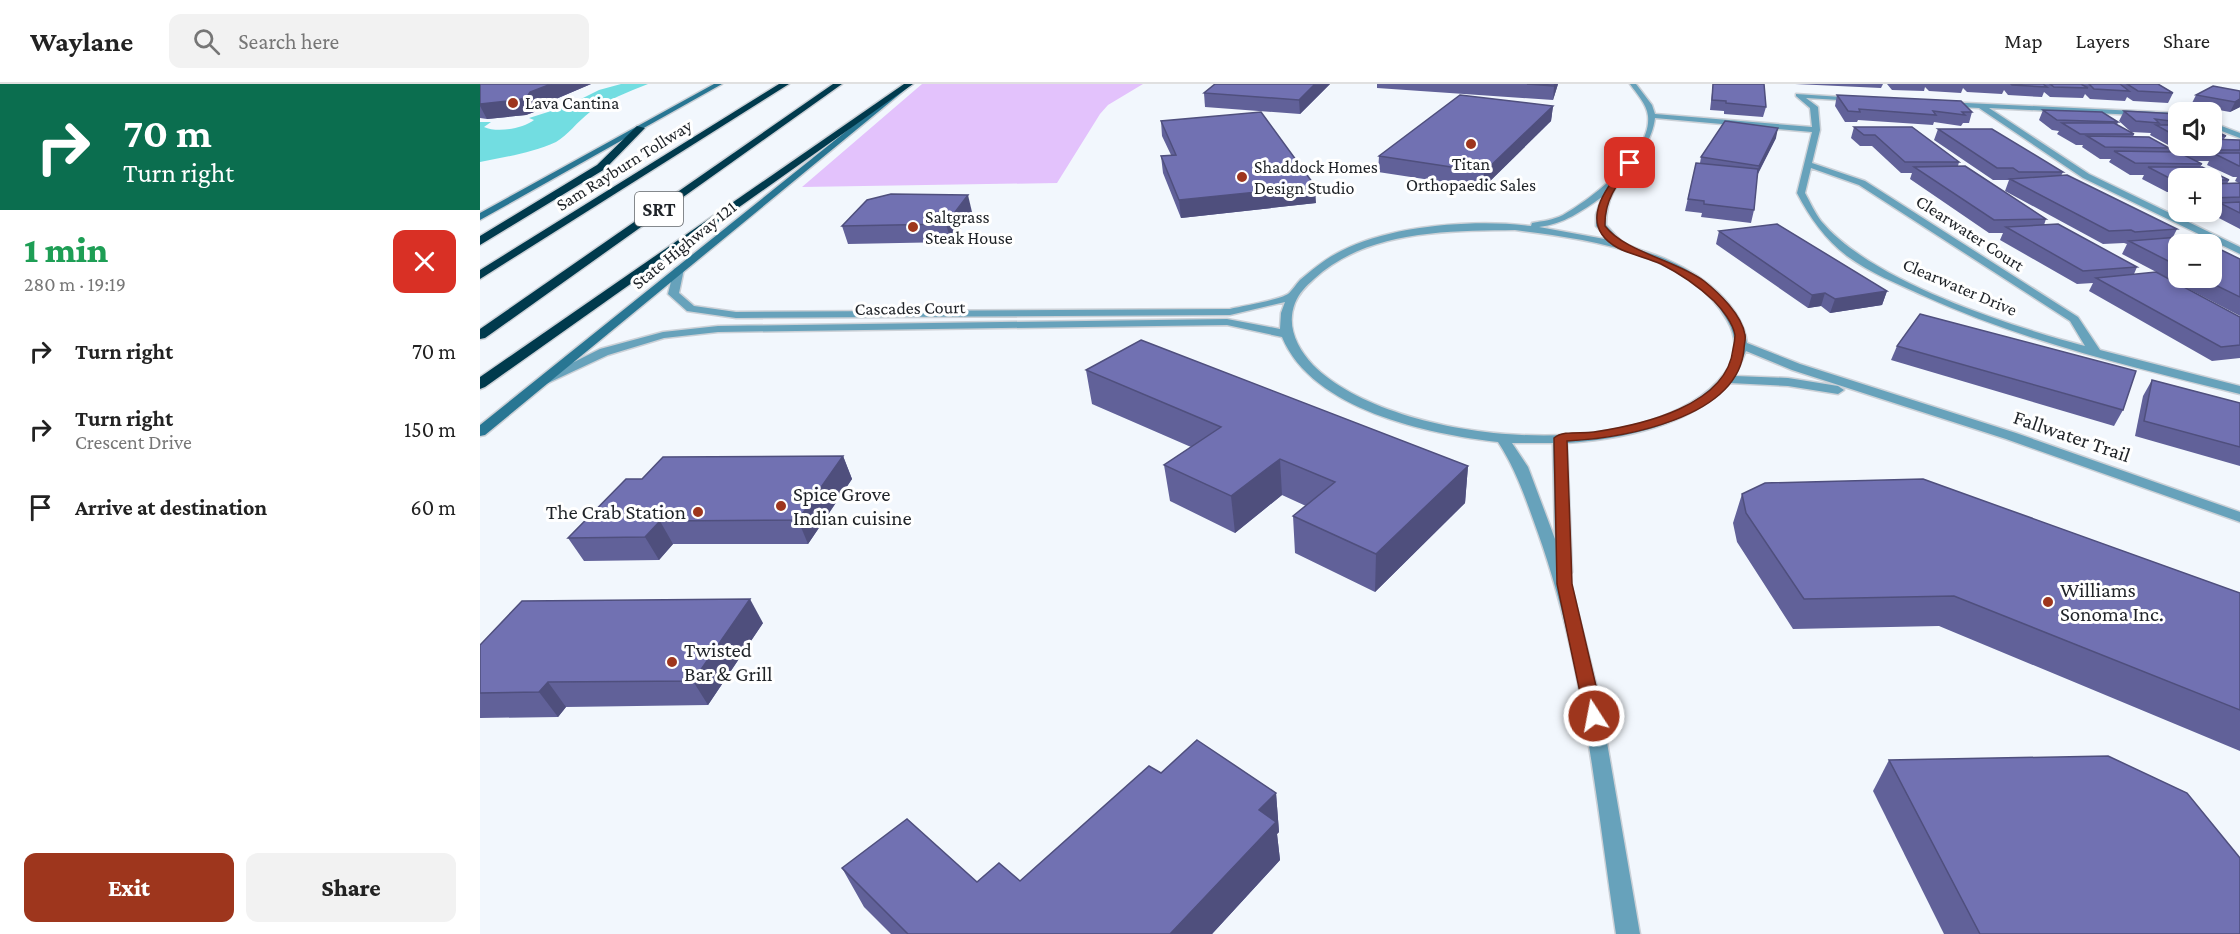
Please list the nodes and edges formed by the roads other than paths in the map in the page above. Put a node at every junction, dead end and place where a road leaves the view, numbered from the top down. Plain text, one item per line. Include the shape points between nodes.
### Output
1 (719, 84) edge
2 (785, 84) edge
3 (838, 84) edge
4 (909, 84) edge
5 (1633, 84) edge
6 (1867, 99) edge
7 (1935, 103) edge
8 (1981, 106) junction
9 (2168, 115) edge
10 (1652, 116) junction
11 (640, 128) junction
12 (2222, 129) edge
13 (1816, 130) junction
14 (2240, 136) edge
15 (1809, 165) junction
16 (1609, 188) junction
17 (480, 217) edge
18 (1515, 227) junction
19 (480, 241) edge
20 (1621, 246) junction
21 (2240, 251) edge
22 (679, 269) junction
23 (480, 275) edge
24 (1290, 297) junction
25 (1286, 334) junction
26 (480, 335) edge
27 (1739, 344) junction
28 (2096, 353) junction
29 (1726, 379) junction
30 (542, 381) junction
31 (480, 384) edge
32 (2240, 390) edge
33 (1888, 399) junction
34 (480, 432) edge
35 (1501, 437) junction
36 (1560, 438) junction
37 (2240, 517) edge
38 (1564, 584) junction
39 (1628, 934) edge

1 - 11 main road
2 - 23 highway, Sam Rayburn Tollway / SRT
3 - 26 highway, SRT
4 - 22 main road, State Highway 121
4 - 31 highway
5 - 10 street
6 - 13 street, Clearwater Drive via 1798,95 1814,107
7 - 8 street
8 - 9 street
8 - 21 street via 2086,176
10 - 13 street
10 - 16 street via 1642,148
11 - 17 main road
11 - 19 highway via 601,167
12 - 14 street
13 - 15 street, Clearwater Drive
15 - 28 street, Clearwater Court via 1862,183 2074,319
15 - 28 street, Clearwater Drive via 1801,193 1816,222 1851,254 1974,315
16 - 18 street via 1552,223
16 - 20 street via 1600,215 1601,226
18 - 20 street via 1574,234
18 - 24 street via 1423,232 1353,249 1314,270
20 - 27 street via 1664,262 1700,283 1727,308 1740,335
22 - 24 street, Cascades Court via 673,294 691,309 736,315 1230,312
22 - 30 main road, State Highway 121
24 - 25 street via 1285,315
25 - 30 street, Cascades Court via 1227,322 718,329 663,335 604,352
25 - 35 street via 1299,358 1325,383 1364,404 1413,422
27 - 29 street via 1737,363
27 - 33 street, Fallwater Trail
28 - 32 street, Clearwater Drive
29 - 33 street, Fallwater Trail via 1788,382
29 - 36 street via 1690,409 1647,425
30 - 34 main road, State Highway 121
33 - 37 street, Fallwater Trail via 2011,436
35 - 36 street
35 - 38 street via 1521,467
36 - 38 street
38 - 39 street via 1590,696

